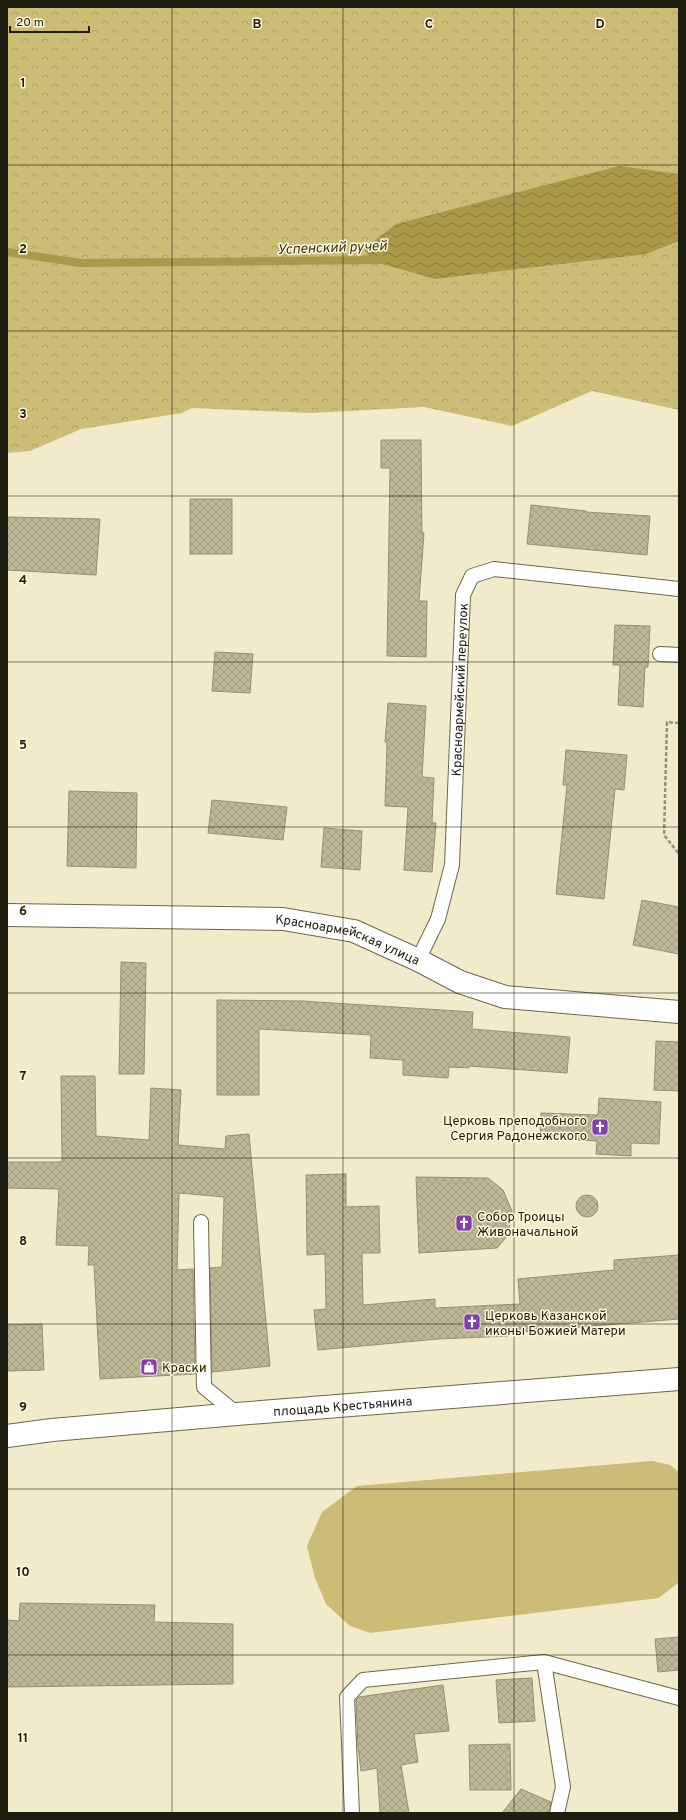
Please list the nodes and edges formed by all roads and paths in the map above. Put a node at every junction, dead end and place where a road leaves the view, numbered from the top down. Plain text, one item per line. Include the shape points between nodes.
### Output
1 (679, 589) edge
2 (660, 654) dead end
3 (679, 655) edge
4 (679, 723) edge
5 (679, 854) edge
6 (7, 915) edge
7 (418, 960) junction
8 (679, 1012) edge
9 (201, 1222) dead end
10 (679, 1379) edge
11 (237, 1414) junction
12 (7, 1436) edge
13 (544, 1662) junction
14 (679, 1698) edge
15 (352, 1813) edge
16 (557, 1813) edge

1 - 7 lane, Красноармейский переулок via 494,569 472,576 463,595 452,865 438,920
2 - 3 lane
4 - 5 path via 667,722 664,836
6 - 7 street, Красноармейская улица via 283,919 354,931
7 - 8 street, Красноармейская улица via 460,982 505,997
9 - 11 lane via 204,1387
10 - 11 street, площадь Крестьянина
11 - 12 street, площадь Крестьянина
13 - 14 lane
13 - 15 lane via 363,1680 347,1697
13 - 16 lane via 563,1787

